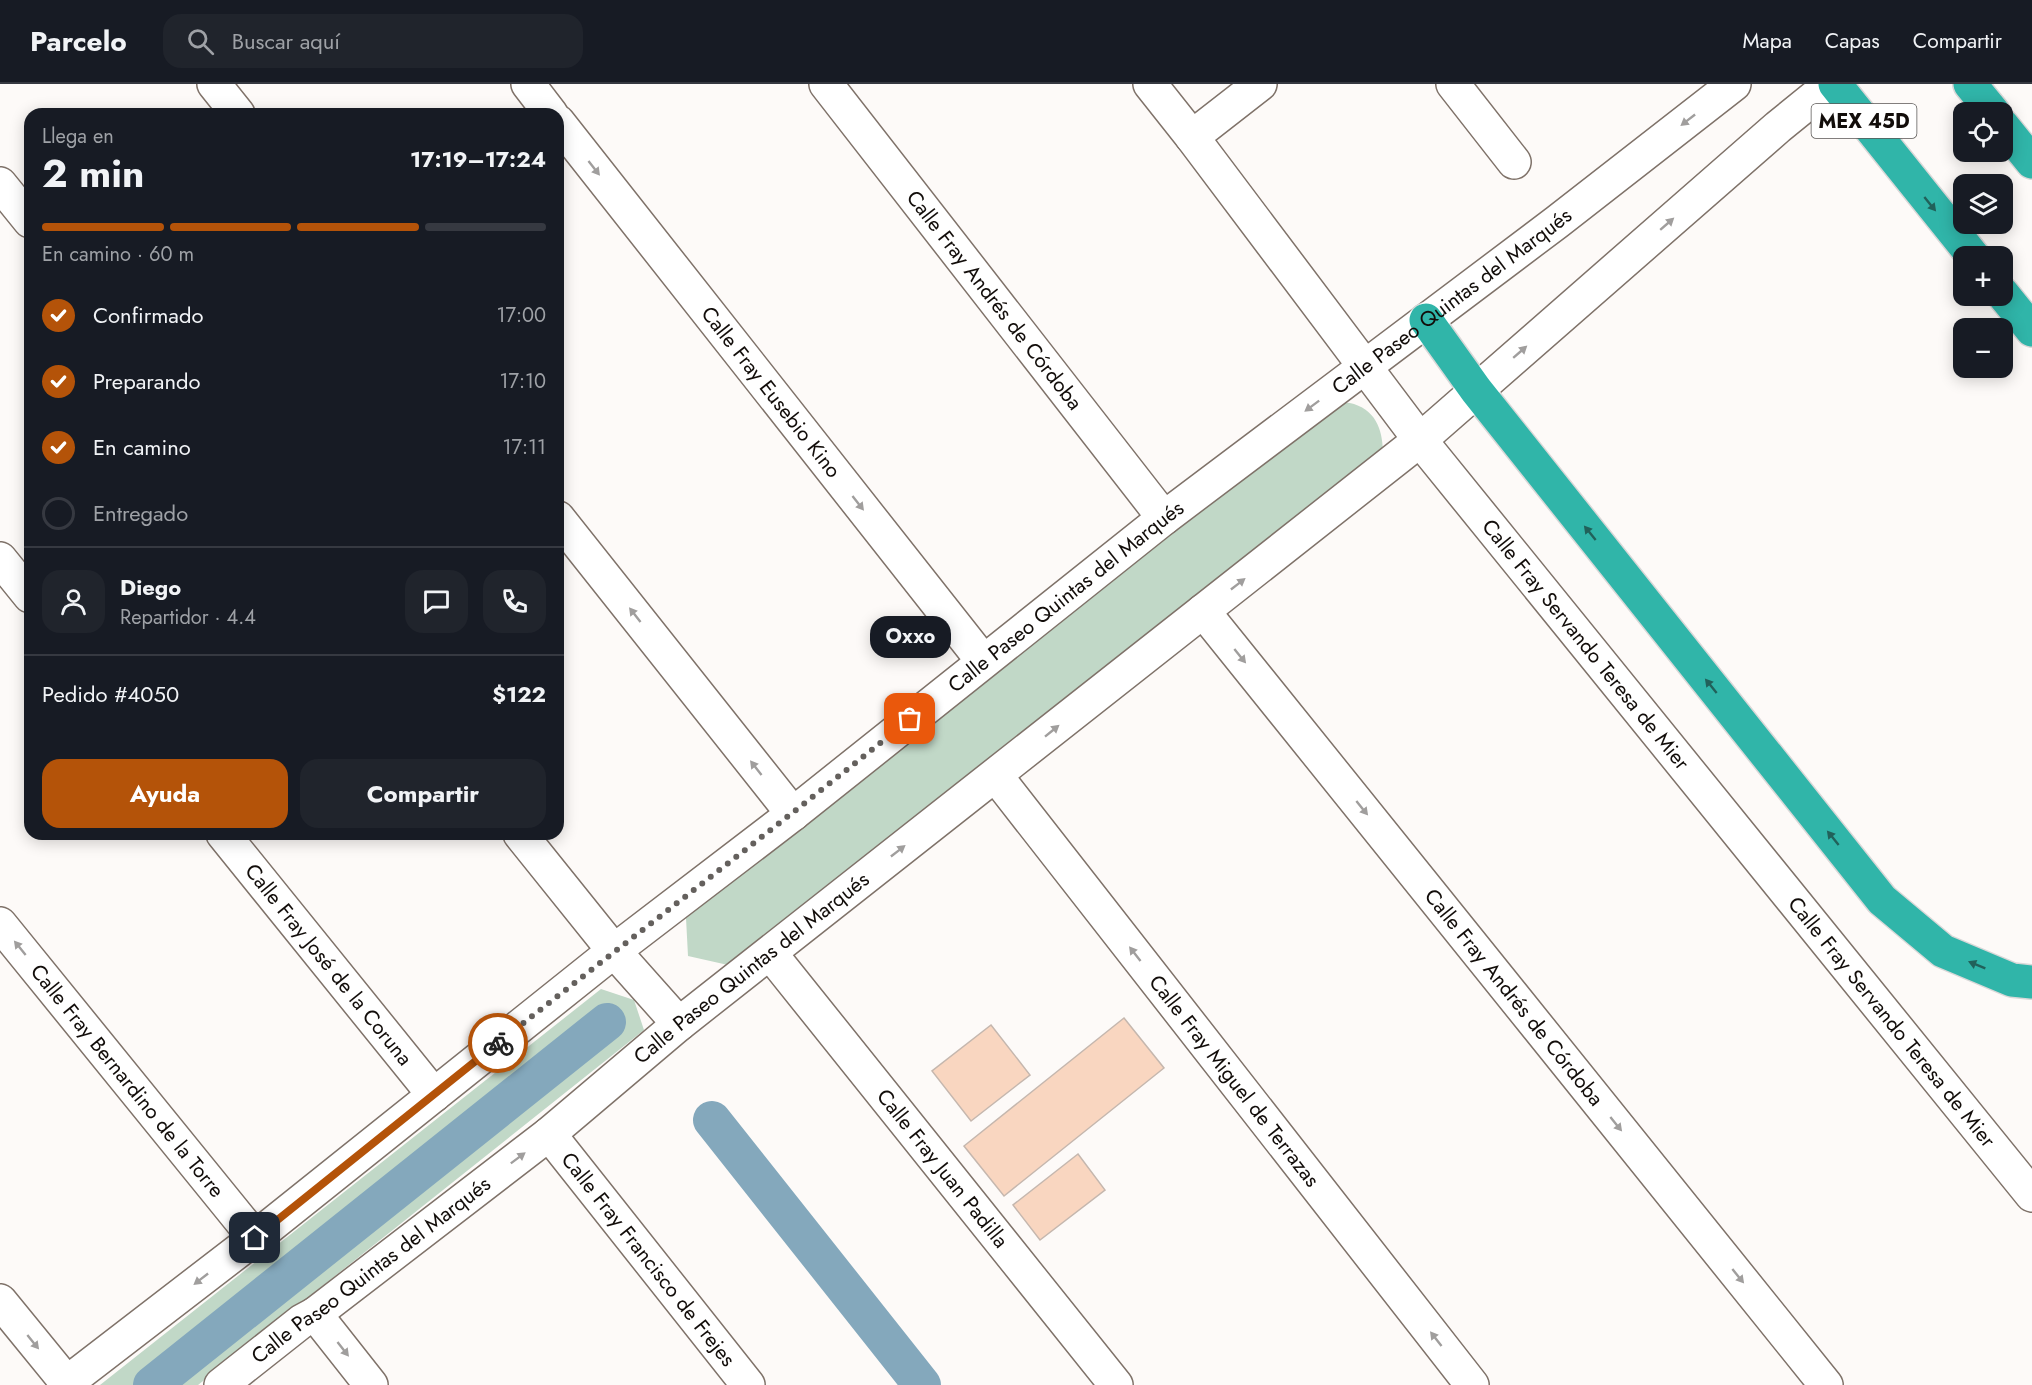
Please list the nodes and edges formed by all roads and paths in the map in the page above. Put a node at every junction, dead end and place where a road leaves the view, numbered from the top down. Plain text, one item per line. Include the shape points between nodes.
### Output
1 (214, 84) edge
2 (528, 84) edge
3 (826, 84) edge
4 (1149, 84) edge
5 (1260, 84) edge
6 (1454, 84) edge
7 (1734, 84) edge
8 (1833, 84) edge
9 (1970, 84) edge
10 (1985, 102) edge
11 (233, 108) edge
12 (546, 108) edge
13 (564, 130) edge
14 (1192, 137) junction
15 (2013, 139) edge
16 (1514, 162) dead end
17 (2032, 162) edge
18 (0, 184) edge
19 (24, 214) edge
20 (1964, 246) edge
21 (2013, 306) edge
22 (1426, 320) junction
23 (2032, 330) edge
24 (1364, 367) junction
25 (1476, 390) junction
26 (1420, 440) junction
27 (1164, 518) junction
28 (564, 526) edge
29 (0, 559) edge
30 (24, 589) edge
31 (1203, 611) junction
32 (983, 661) junction
33 (996, 776) junction
34 (793, 814) junction
35 (228, 840) edge
36 (525, 840) edge
37 (0, 924) edge
38 (614, 951) junction
39 (770, 953) junction
40 (2032, 982) edge
41 (679, 1024) junction
42 (434, 1095) junction
43 (549, 1134) junction
44 (2032, 1195) edge
45 (255, 1238) junction
46 (0, 1300) edge
47 (315, 1314) junction
48 (66, 1384) edge
49 (221, 1385) edge
50 (371, 1385) edge
51 (748, 1385) edge
52 (1116, 1385) edge
53 (1472, 1385) edge
54 (1826, 1385) edge

1 - 11 street
2 - 12 street
3 - 27 street, Calle Fray Andrés de Córdoba
4 - 14 street, Calle Fray Servando Teresa de Mier
5 - 14 street
6 - 16 street
7 -> 22 street, Calle Paseo Quintas del Marqués
8 -> 20 highway, MEX 45D
25 -> 8 street, Calle Paseo Quintas del Marqués via 1778,127
9 - 10 highway
13 -> 32 street, Calle Fray Eusebio Kino
14 - 24 street, Calle Fray Servando Teresa de Mier
15 - 17 highway
18 - 19 street
21 - 23 highway
22 - 24 street, Calle Paseo Quintas del Marqués
22 - 25 highway
24 - 26 street, Calle Fray Servando Teresa de Mier
24 -> 27 street, Calle Paseo Quintas del Marqués
25 - 26 street, Calle Paseo Quintas del Marqués
40 -> 25 highway via 2012,980 1943,951 1882,900
31 -> 26 street, Calle Paseo Quintas del Marqués
26 - 44 street, Calle Fray Servando Teresa de Mier
27 - 32 street, Calle Paseo Quintas del Marqués
34 -> 28 street
29 - 30 street
33 -> 31 street, Calle Paseo Quintas del Marqués
31 -> 54 street, Calle Fray Andrés de Córdoba
32 - 34 street, Calle Paseo Quintas del Marqués
39 -> 33 street, Calle Paseo Quintas del Marqués
53 -> 33 street, Calle Fray Miguel de Terrazas
34 - 38 street, Calle Paseo Quintas del Marqués
35 - 42 street, Calle Fray José de la Coruna
36 - 38 street
45 -> 37 street, Calle Fray Bernardino de la Torre
38 - 41 street
38 - 42 street, Calle Paseo Quintas del Marqués
39 - 41 street, Calle Paseo Quintas del Marqués
39 - 52 street, Calle Fray Juan Padilla
41 - 43 street, Calle Paseo Quintas del Marqués
42 - 45 street, Calle Paseo Quintas del Marqués
47 -> 43 street, Calle Paseo Quintas del Marqués
43 - 51 street, Calle Fray Francisco de Frejes
45 -> 48 street, Calle Paseo Quintas del Marqués
46 -> 48 street
47 - 49 street, Calle Paseo Quintas del Marqués
47 -> 50 street

